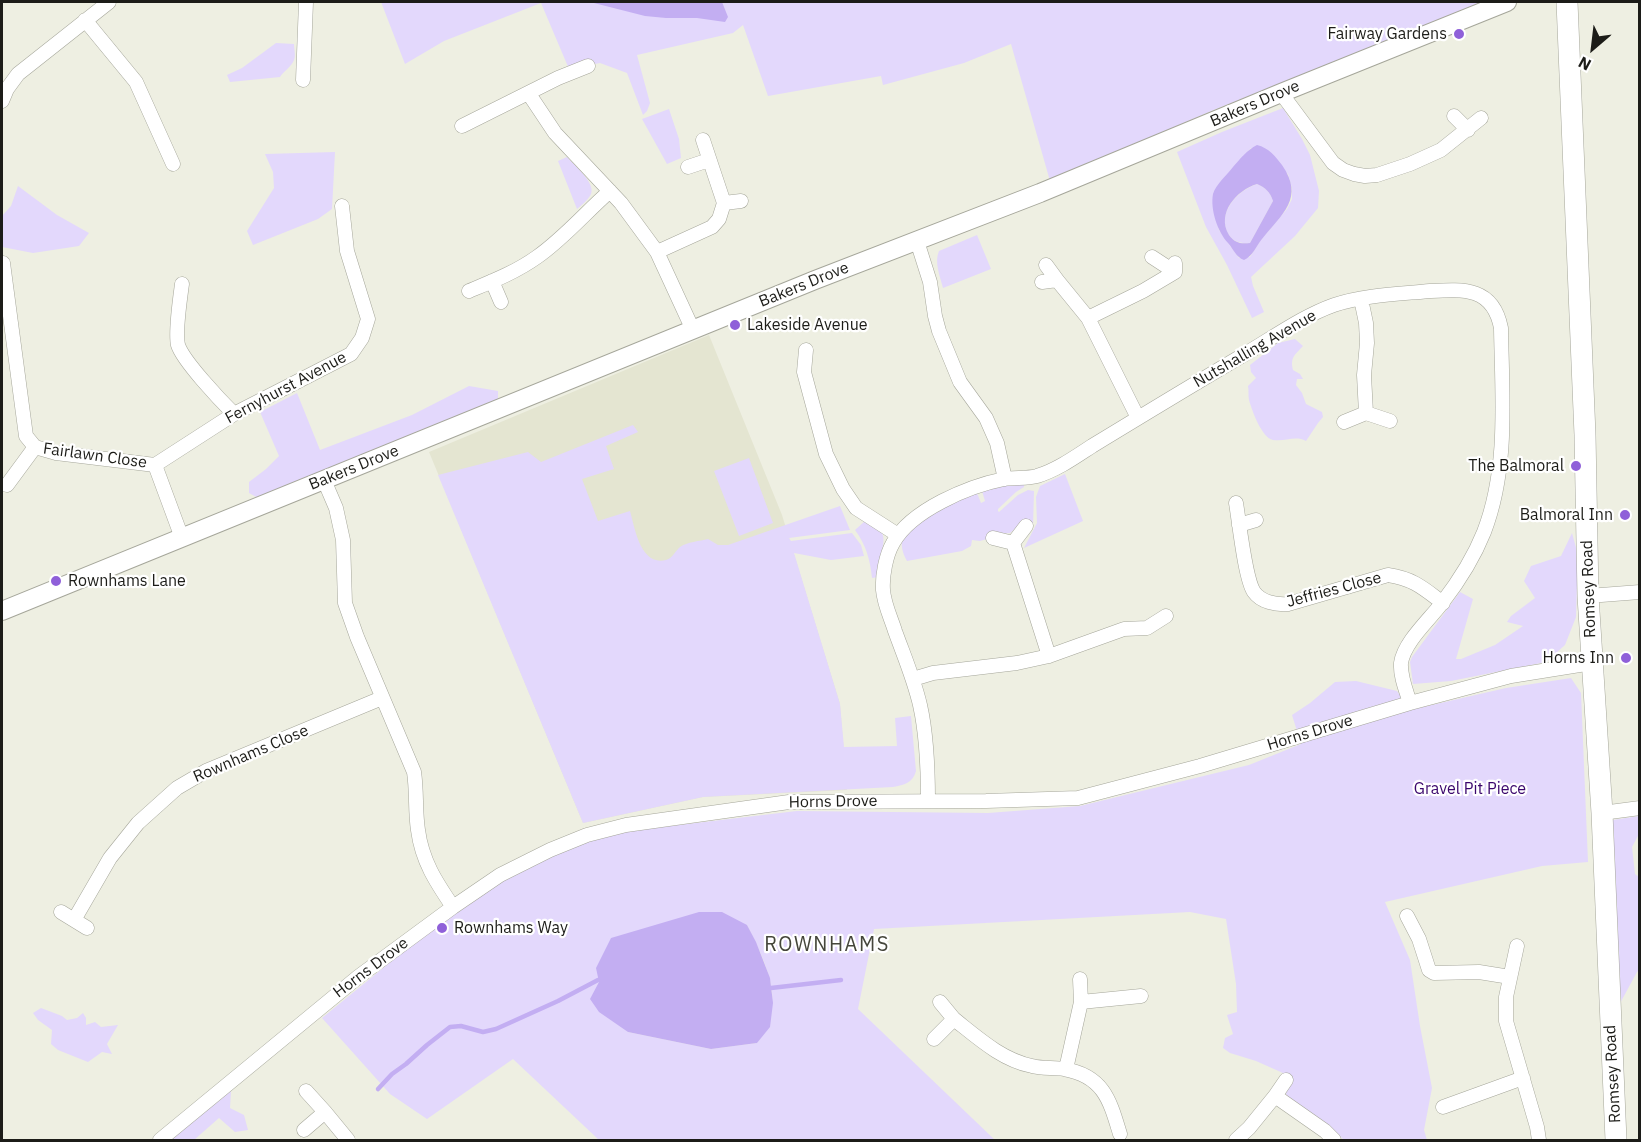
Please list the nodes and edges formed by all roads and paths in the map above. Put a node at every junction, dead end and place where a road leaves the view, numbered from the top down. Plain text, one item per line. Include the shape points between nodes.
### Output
1 (109, 2) edge
2 (306, 2) edge
3 (1507, 2) edge
4 (1567, 2) edge
5 (85, 20) junction
6 (588, 66) dead end
7 (303, 80) dead end
8 (1281, 93) junction
9 (529, 94) junction
10 (2, 101) edge
11 (1454, 116) dead end
12 (1481, 118) dead end
13 (462, 126) dead end
14 (1468, 130) junction
15 (703, 140) dead end
16 (709, 160) junction
17 (173, 164) dead end
18 (688, 167) dead end
19 (610, 191) junction
20 (741, 201) dead end
21 (724, 203) junction
22 (342, 206) dead end
23 (917, 241) junction
24 (657, 252) junction
25 (1152, 257) dead end
26 (3, 263) dead end
27 (1046, 265) dead end
28 (1057, 280) junction
29 (492, 281) junction
30 (1042, 282) dead end
31 (182, 284) dead end
32 (470, 291) dead end
33 (1361, 299) junction
34 (501, 302) dead end
35 (1088, 318) junction
36 (693, 330) junction
37 (806, 350) dead end
38 (789, 372) dead end
39 (804, 372) junction
40 (1366, 413) junction
41 (234, 414) junction
42 (1138, 418) junction
43 (1390, 421) dead end
44 (1344, 422) dead end
45 (35, 447) junction
46 (155, 465) junction
47 (1005, 479) junction
48 (324, 480) junction
49 (4, 484) edge
50 (19, 494) dead end
51 (1236, 503) dead end
52 (1256, 520) dead end
53 (1239, 525) junction
54 (1026, 526) dead end
55 (898, 535) junction
56 (182, 538) junction
57 (993, 538) dead end
58 (1013, 543) junction
59 (1640, 592) edge
60 (1588, 596) junction
61 (1443, 603) junction
62 (2, 611) edge
63 (1166, 616) dead end
64 (1049, 656) junction
65 (1592, 663) junction
66 (913, 679) junction
67 (382, 698) junction
68 (1410, 703) junction
69 (928, 801) junction
70 (1640, 808) edge
71 (1602, 813) junction
72 (453, 907) junction
73 (61, 912) dead end
74 (1407, 916) dead end
75 (74, 920) junction
76 (87, 928) dead end
77 (1517, 946) dead end
78 (1510, 977) junction
79 (1080, 979) dead end
80 (1141, 996) dead end
81 (940, 1002) dead end
82 (1082, 1002) junction
83 (954, 1019) junction
84 (934, 1039) dead end
85 (1066, 1069) junction
86 (1522, 1078) junction
87 (1286, 1080) dead end
88 (306, 1091) dead end
89 (1275, 1096) junction
90 (1443, 1107) dead end
91 (325, 1112) junction
92 (304, 1130) dead end
93 (1122, 1138) edge
94 (160, 1140) edge
95 (348, 1140) edge
96 (1236, 1140) edge
97 (1334, 1140) edge
98 (1539, 1140) edge
99 (1616, 1140) edge

1 - 5 street
2 - 7 street
3 - 8 street, Bakers Drove
4 - 60 main road, Romsey Road
5 - 10 street via 18,74
5 - 17 street via 136,82
6 - 9 street
8 - 14 street via 1333,164 1354,174 1377,175 1410,164 1441,150
8 - 23 street, Bakers Drove
9 - 13 street
9 - 19 street via 555,133
11 - 14 street
12 - 14 street
15 - 16 street
16 - 18 street
16 - 21 street
19 - 24 street
19 - 29 street via 549,248
20 - 21 street
21 - 24 street via 719,219 711,227
22 - 41 street, Fernyhurst Avenue via 347,251 368,319 362,338 351,354
23 - 36 street, Bakers Drove
23 - 47 street via 939,331 960,382 986,418 997,443
24 - 36 street
25 - 35 street via 1175,267 1143,291
26 - 45 street, Fairlawn Close via 26,436
27 - 28 street
28 - 30 street
28 - 35 street
29 - 32 street
29 - 34 street
31 - 41 street via 178,345
33 - 40 street via 1367,343
33 - 42 street, Nutshalling Avenue via 1334,305 1304,320
33 - 61 street, Nutshalling Avenue via 1468,290 1485,297 1499,316 1502,442 1498,485 1483,533
35 - 42 street
36 - 48 street, Bakers Drove
37 - 39 street
38 - 39 street
39 - 55 street via 826,454 843,489 856,508
40 - 43 street
40 - 44 street
41 - 46 street, Fernyhurst Avenue
42 - 47 street, Nutshalling Avenue via 1058,468
45 - 46 street, Fairlawn Close
45 - 49 street, Fairlawn Close
46 - 56 street
47 - 55 street, Nutshalling Avenue via 947,498
48 - 56 street, Bakers Drove
48 - 67 street via 343,540 345,603
49 - 50 street, Fairlawn Close
51 - 53 street, Jeffries Close
52 - 53 street
53 - 61 street, Jeffries Close via 1247,575 1254,592 1276,605 1388,575 1415,582
54 - 58 street
55 - 66 street, Nutshalling Avenue via 890,552 883,590
56 - 62 street, Bakers Drove
57 - 58 street
58 - 64 street
59 - 60 street
60 - 65 main road, Romsey Road
61 - 68 street, Nutshalling Avenue via 1408,646 1402,660
63 - 64 street via 1148,635 1124,629
64 - 66 street
65 - 68 street, Horns Drove via 1511,676
65 - 71 main road, Romsey Road
66 - 69 street, Nutshalling Avenue via 926,736
67 - 72 street via 414,772 417,828 423,854
67 - 75 street, Rownhams Close via 206,771 177,788 125,838
68 - 69 street, Horns Drove via 1078,798
69 - 72 street, Horns Drove via 789,802 626,825 550,850 500,875
70 - 71 street
71 - 99 main road, Romsey Road
72 - 94 street, Horns Drove via 358,976
73 - 75 street
74 - 78 street via 1429,970 1434,973 1479,972
75 - 76 street
77 - 78 street
78 - 86 street via 1506,1021
79 - 82 street
80 - 82 street
81 - 83 street
82 - 85 street
83 - 84 street
83 - 85 street via 990,1048 1011,1059 1032,1066
85 - 93 street via 1101,1087
86 - 90 street
86 - 98 street
87 - 89 street
88 - 91 street
89 - 96 street
89 - 97 street
91 - 92 street
91 - 95 street

